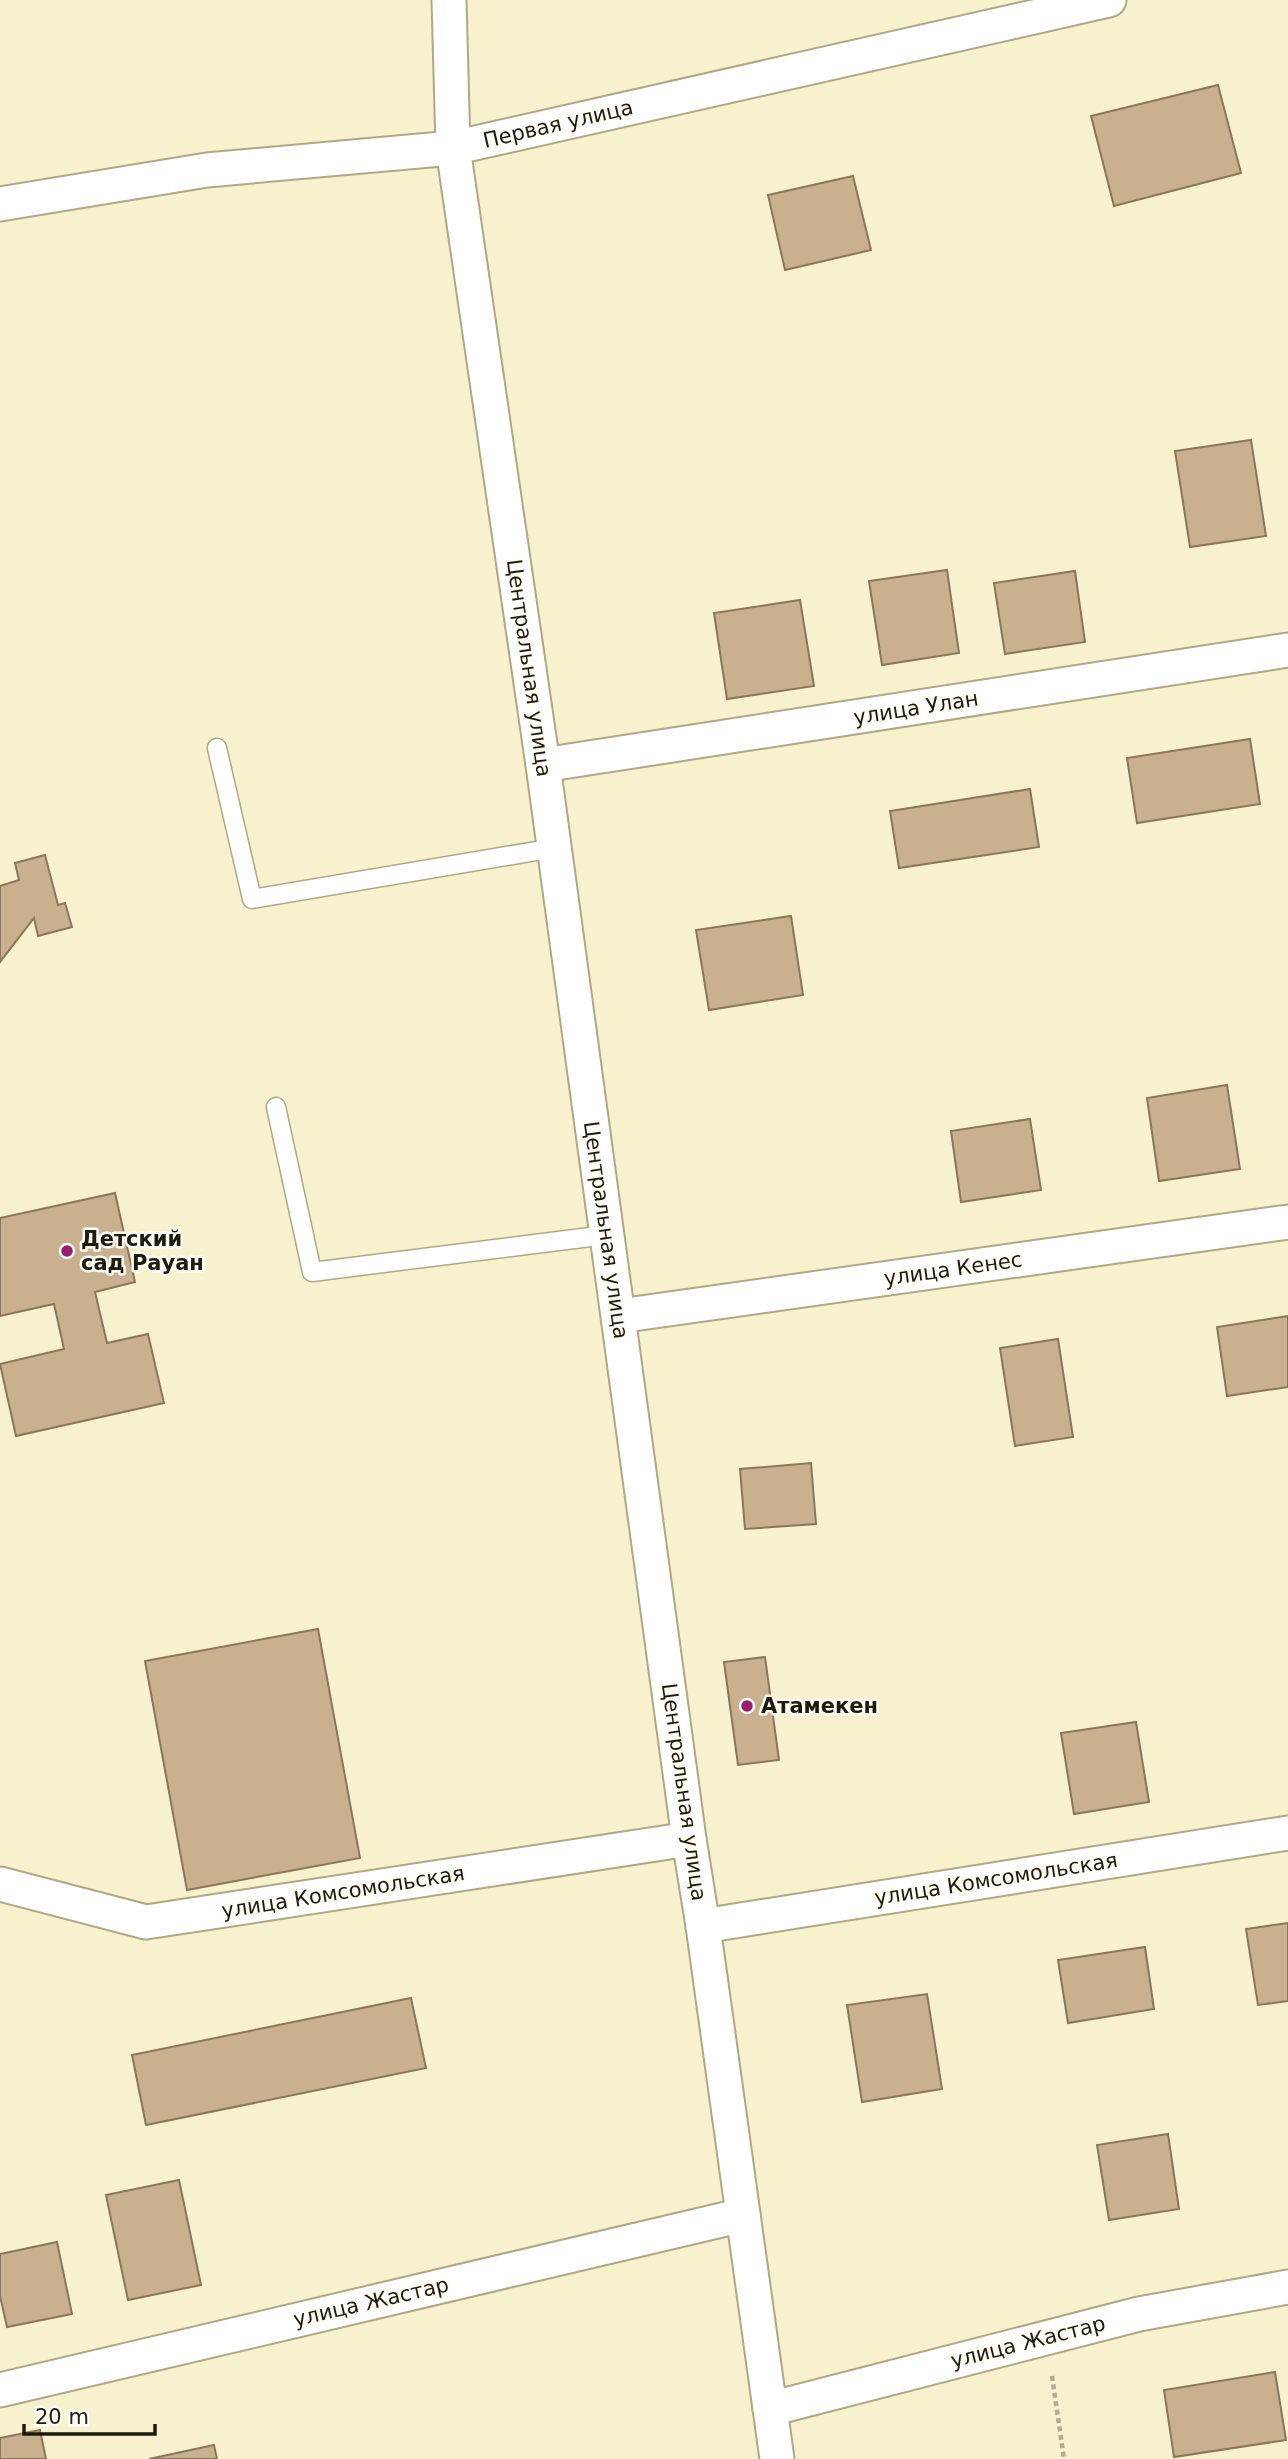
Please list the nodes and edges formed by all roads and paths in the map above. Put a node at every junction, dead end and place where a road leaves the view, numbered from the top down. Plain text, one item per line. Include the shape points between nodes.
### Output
1 (449, 0) edge
2 (1109, 0) edge
3 (453, 148) junction
4 (0, 204) edge
5 (1288, 650) edge
6 (217, 748) dead end
7 (543, 765) junction
8 (554, 848) junction
9 (276, 1107) dead end
10 (1288, 1222) edge
11 (606, 1235) junction
12 (619, 1316) junction
13 (1288, 1833) edge
14 (689, 1839) junction
15 (0, 1884) edge
16 (703, 1926) junction
17 (743, 2215) junction
18 (1288, 2287) edge
19 (1046, 2337) junction
20 (0, 2389) edge
21 (770, 2409) junction
22 (777, 2459) edge
23 (1064, 2459) edge

1 - 3 street, Центральная улица
2 - 3 street, Первая улица
3 - 4 street, Первая улица via 207,170
3 - 7 street, Центральная улица
5 - 7 street, улица Улан
6 - 8 lane via 253,899
7 - 8 street, Центральная улица
8 - 11 street, Центральная улица
9 - 11 lane via 313,1272
10 - 12 street, улица Кенес
11 - 12 street, Центральная улица
12 - 14 street, Центральная улица
13 - 16 street, улица Комсомольская
14 - 15 street, улица Комсомольская via 146,1922
14 - 16 street, Центральная улица
16 - 17 street, Центральная улица
17 - 20 street, улица Жастар
17 - 21 street, Центральная улица
18 - 19 street, улица Жастар via 1139,2314
19 - 21 street, улица Жастар
19 - 23 path
21 - 22 street, Центральная улица

